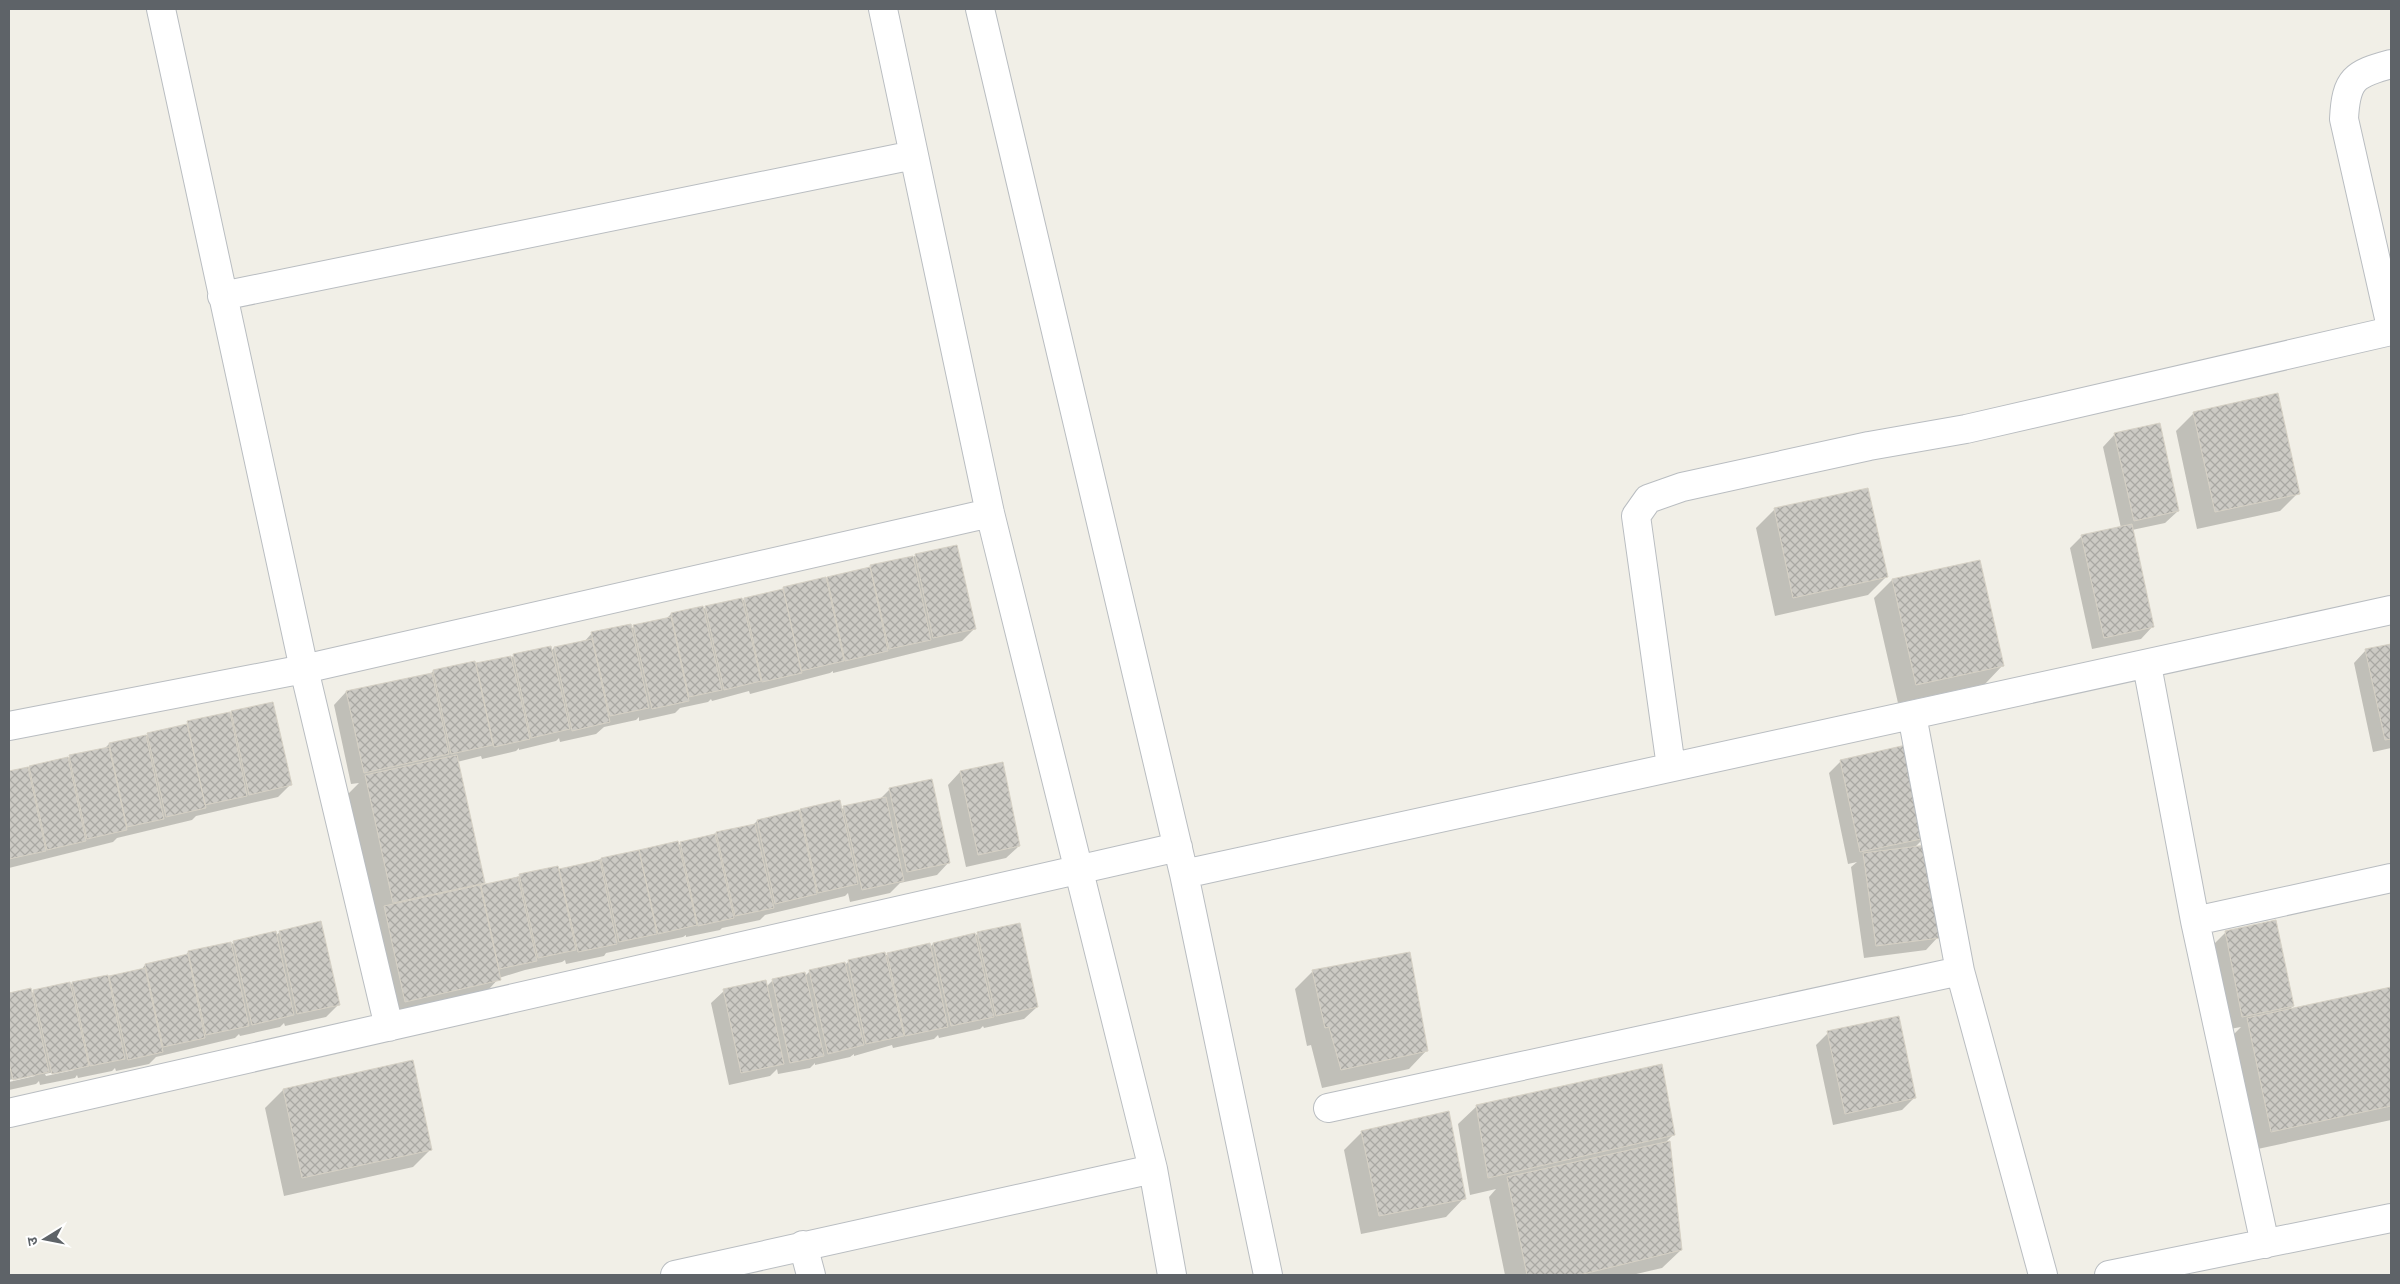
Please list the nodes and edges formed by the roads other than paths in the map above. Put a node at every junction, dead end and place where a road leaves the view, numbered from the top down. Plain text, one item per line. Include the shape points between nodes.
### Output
1 (161, 9) edge
2 (883, 9) edge
3 (980, 9) edge
4 (2391, 64) edge
5 (914, 155) junction
6 (222, 296) junction
7 (2391, 329) edge
8 (990, 513) junction
9 (2391, 610) edge
10 (2147, 665) junction
11 (304, 669) junction
12 (1912, 716) junction
13 (9, 726) edge
14 (1671, 767) junction
15 (1178, 847) junction
16 (1078, 868) junction
17 (1184, 874) junction
18 (2391, 878) edge
19 (2195, 921) junction
20 (1960, 971) junction
21 (389, 1027) junction
22 (1328, 1108) dead end
23 (9, 1113) edge
24 (1154, 1169) junction
25 (2391, 1218) edge
26 (2265, 1244) junction
27 (803, 1245) junction
28 (675, 1275) edge
29 (811, 1275) edge
30 (1172, 1275) edge
31 (1268, 1275) edge
32 (2043, 1275) edge
33 (2109, 1275) edge

1 - 6 street
2 - 5 street
3 - 15 street
4 - 7 street via 2356,76 2345,97 2344,119
5 - 6 street
5 - 8 street
6 - 11 street
7 - 14 street via 1975,427 1682,486 1648,499 1636,516
8 - 11 street
8 - 16 street
9 - 10 street
10 - 12 street
10 - 19 street
11 - 13 street
11 - 21 street
12 - 14 street
12 - 20 street
14 - 17 street
15 - 16 street
15 - 17 street
16 - 21 street
16 - 24 street
17 - 31 street
18 - 19 street
19 - 26 street
20 - 22 street
20 - 32 street
21 - 23 street
24 - 27 street
24 - 30 street
25 - 26 street
26 - 33 street
27 - 28 street
27 - 29 street

